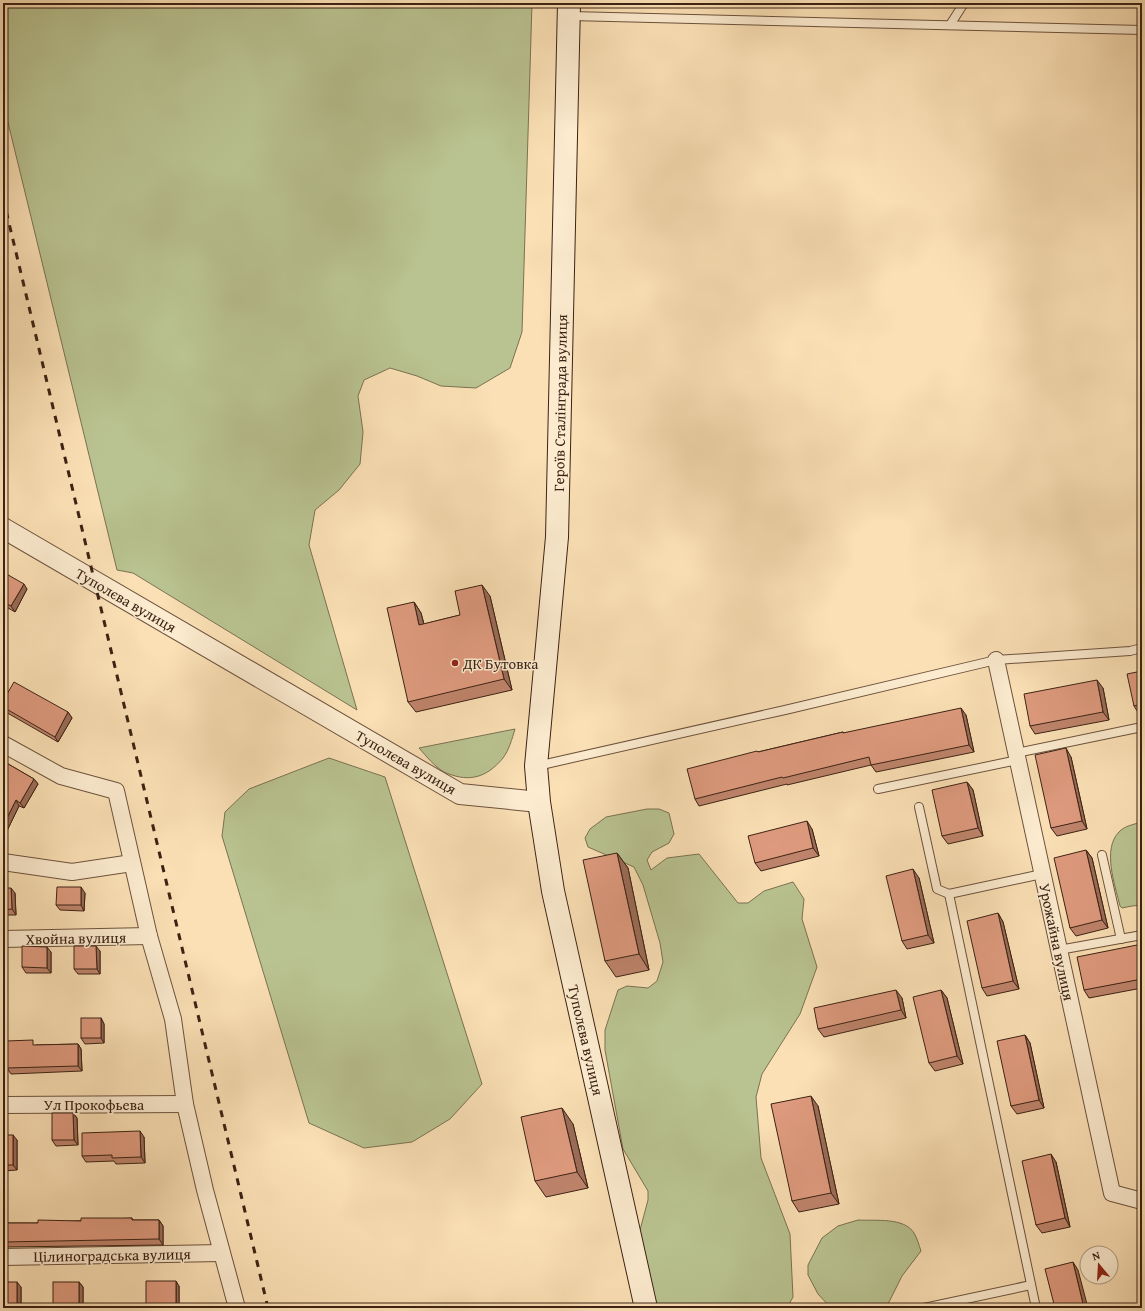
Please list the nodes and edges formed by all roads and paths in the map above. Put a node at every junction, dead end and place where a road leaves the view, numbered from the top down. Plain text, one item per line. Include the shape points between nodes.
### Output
1 (964, 3) edge
2 (569, 10) edge
3 (950, 25) junction
4 (1142, 30) edge
5 (3, 528) edge
6 (1142, 648) edge
7 (996, 660) junction
8 (1142, 727) edge
9 (3, 744) edge
10 (1017, 757) junction
11 (536, 766) junction
12 (878, 789) dead end
13 (539, 802) junction
14 (919, 807) dead end
15 (1102, 855) dead end
16 (3, 862) edge
17 (132, 863) junction
18 (1042, 874) junction
19 (949, 894) junction
20 (148, 936) junction
21 (1142, 936) edge
22 (3, 939) edge
23 (1121, 939) junction
24 (1059, 950) junction
25 (185, 1104) junction
26 (3, 1105) edge
27 (1142, 1201) edge
28 (221, 1253) junction
29 (3, 1257) edge
30 (1031, 1286) junction
31 (237, 1308) edge
32 (646, 1308) edge
33 (924, 1308) edge
34 (1036, 1308) edge

1 - 3 lane
2 - 3 lane
2 - 11 main road, Героїв Сталінграда вулиця via 557,537
3 - 4 lane
5 - 13 street, Туполєва вулиця via 460,794
6 - 7 lane via 1130,651
7 - 10 street, Урожайна вулиця
7 - 11 lane
8 - 10 lane
9 - 17 street via 61,776 116,791
10 - 12 lane
10 - 18 street, Урожайна вулиця
11 - 13 main road, Героїв Сталінграда вулиця
13 - 32 main road, Туполєва вулиця via 553,891
14 - 19 lane via 937,889
15 - 23 lane
16 - 17 street via 72,872
17 - 20 street
18 - 19 lane
18 - 24 street, Урожайна вулиця
19 - 30 lane
20 - 22 street, Хвойна вулиця
20 - 25 street via 173,1019
21 - 23 lane
23 - 24 lane
24 - 27 street, Урожайна вулиця via 1112,1193
25 - 26 street, Ул Прокофьева
25 - 28 street
28 - 29 street, Цілиноградська вулиця
28 - 31 street
30 - 33 lane
30 - 34 lane

